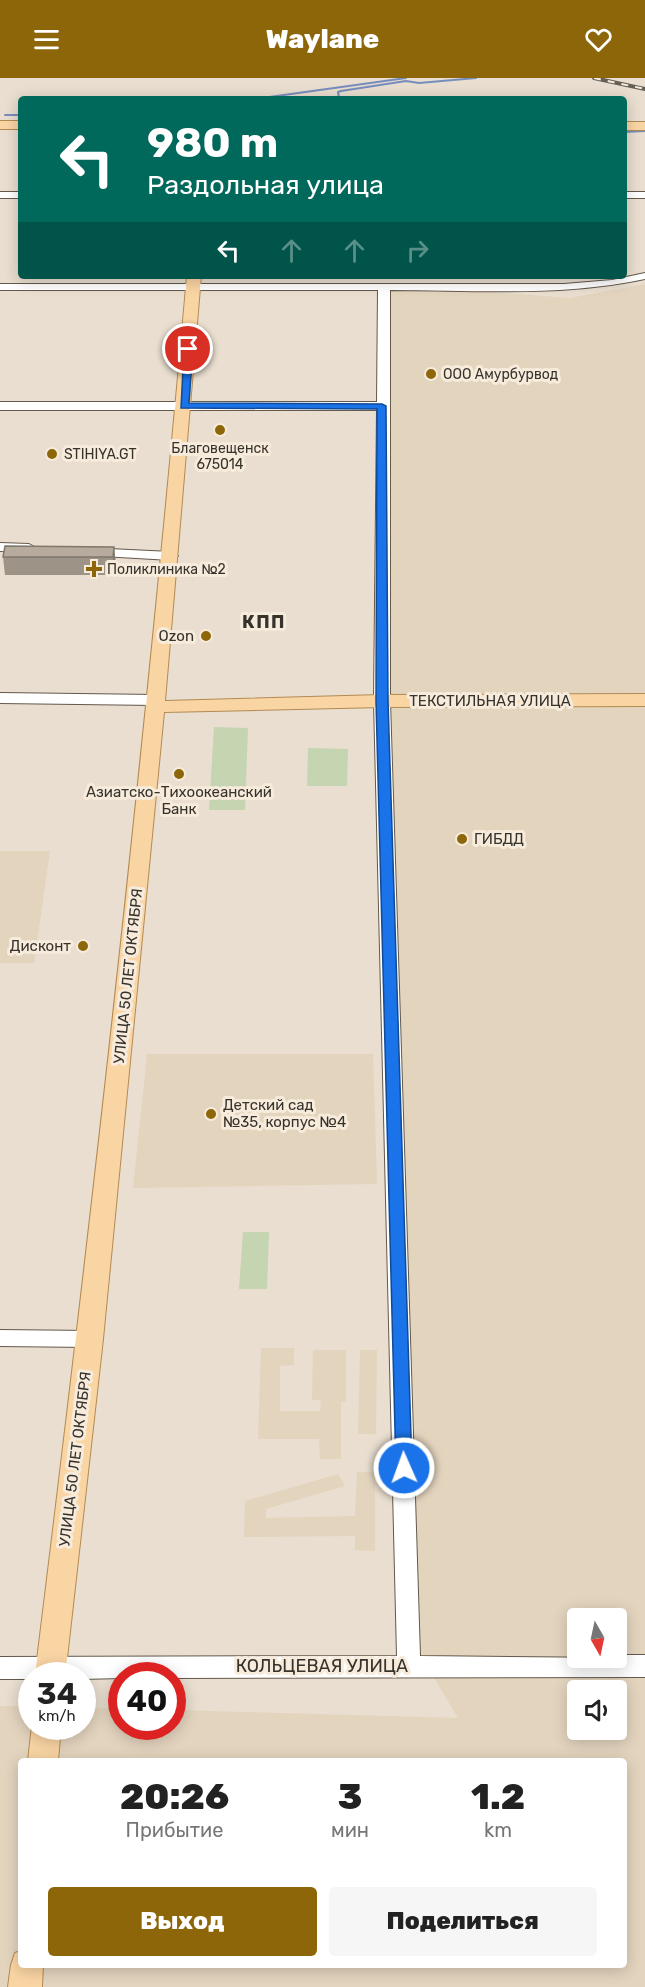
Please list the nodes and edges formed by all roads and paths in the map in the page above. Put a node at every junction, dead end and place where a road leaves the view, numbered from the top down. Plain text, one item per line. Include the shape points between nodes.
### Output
1 (0, 125) edge
2 (18, 125) edge
3 (627, 126) edge
4 (645, 126) edge
5 (0, 195) edge
6 (18, 195) edge
7 (627, 195) edge
8 (645, 195) edge
9 (645, 276) edge
10 (194, 281) edge
11 (457, 281) edge
12 (0, 287) edge
13 (384, 287) junction
14 (0, 406) edge
15 (184, 406) junction
16 (382, 406) junction
17 (0, 547) edge
18 (49, 549) edge
19 (72, 550) edge
20 (171, 556) junction
21 (0, 698) edge
22 (645, 700) edge
23 (382, 701) junction
24 (156, 703) junction
25 (0, 1338) edge
26 (90, 1339) junction
27 (51, 1662) edge
28 (410, 1666) junction
29 (645, 1666) edge
30 (0, 1668) edge
31 (18, 1669) edge
32 (96, 1670) edge
33 (45, 1740) edge
34 (43, 1758) edge
35 (27, 1968) edge
36 (25, 1987) edge

1 - 2 main road
3 - 4 main road
5 - 6 street
7 - 8 street
9 - 11 street via 586,286
10 - 12 street
10 - 13 street
10 - 15 main road, УЛИЦА 50 ЛЕТ ОКТЯБРЯ
11 - 13 street
13 - 16 street
14 - 15 street
15 - 16 street
15 - 20 main road, УЛИЦА 50 ЛЕТ ОКТЯБРЯ
16 - 23 street
17 - 18 street
19 - 20 street
20 - 24 main road, УЛИЦА 50 ЛЕТ ОКТЯБРЯ
21 - 24 street, ТЕКСТИЛЬНАЯ УЛИЦА
22 - 23 main road, ТЕКСТИЛЬНАЯ УЛИЦА
23 - 24 main road, ТЕКСТИЛЬНАЯ УЛИЦА
23 - 28 street
24 - 26 main road, УЛИЦА 50 ЛЕТ ОКТЯБРЯ
25 - 26 street
26 - 27 main road, УЛИЦА 50 ЛЕТ ОКТЯБРЯ
28 - 29 street, КОЛЬЦЕВАЯ УЛИЦА
28 - 32 street, КОЛЬЦЕВАЯ УЛИЦА
30 - 31 street, КОЛЬЦЕВАЯ УЛИЦА
33 - 34 main road
35 - 36 main road

